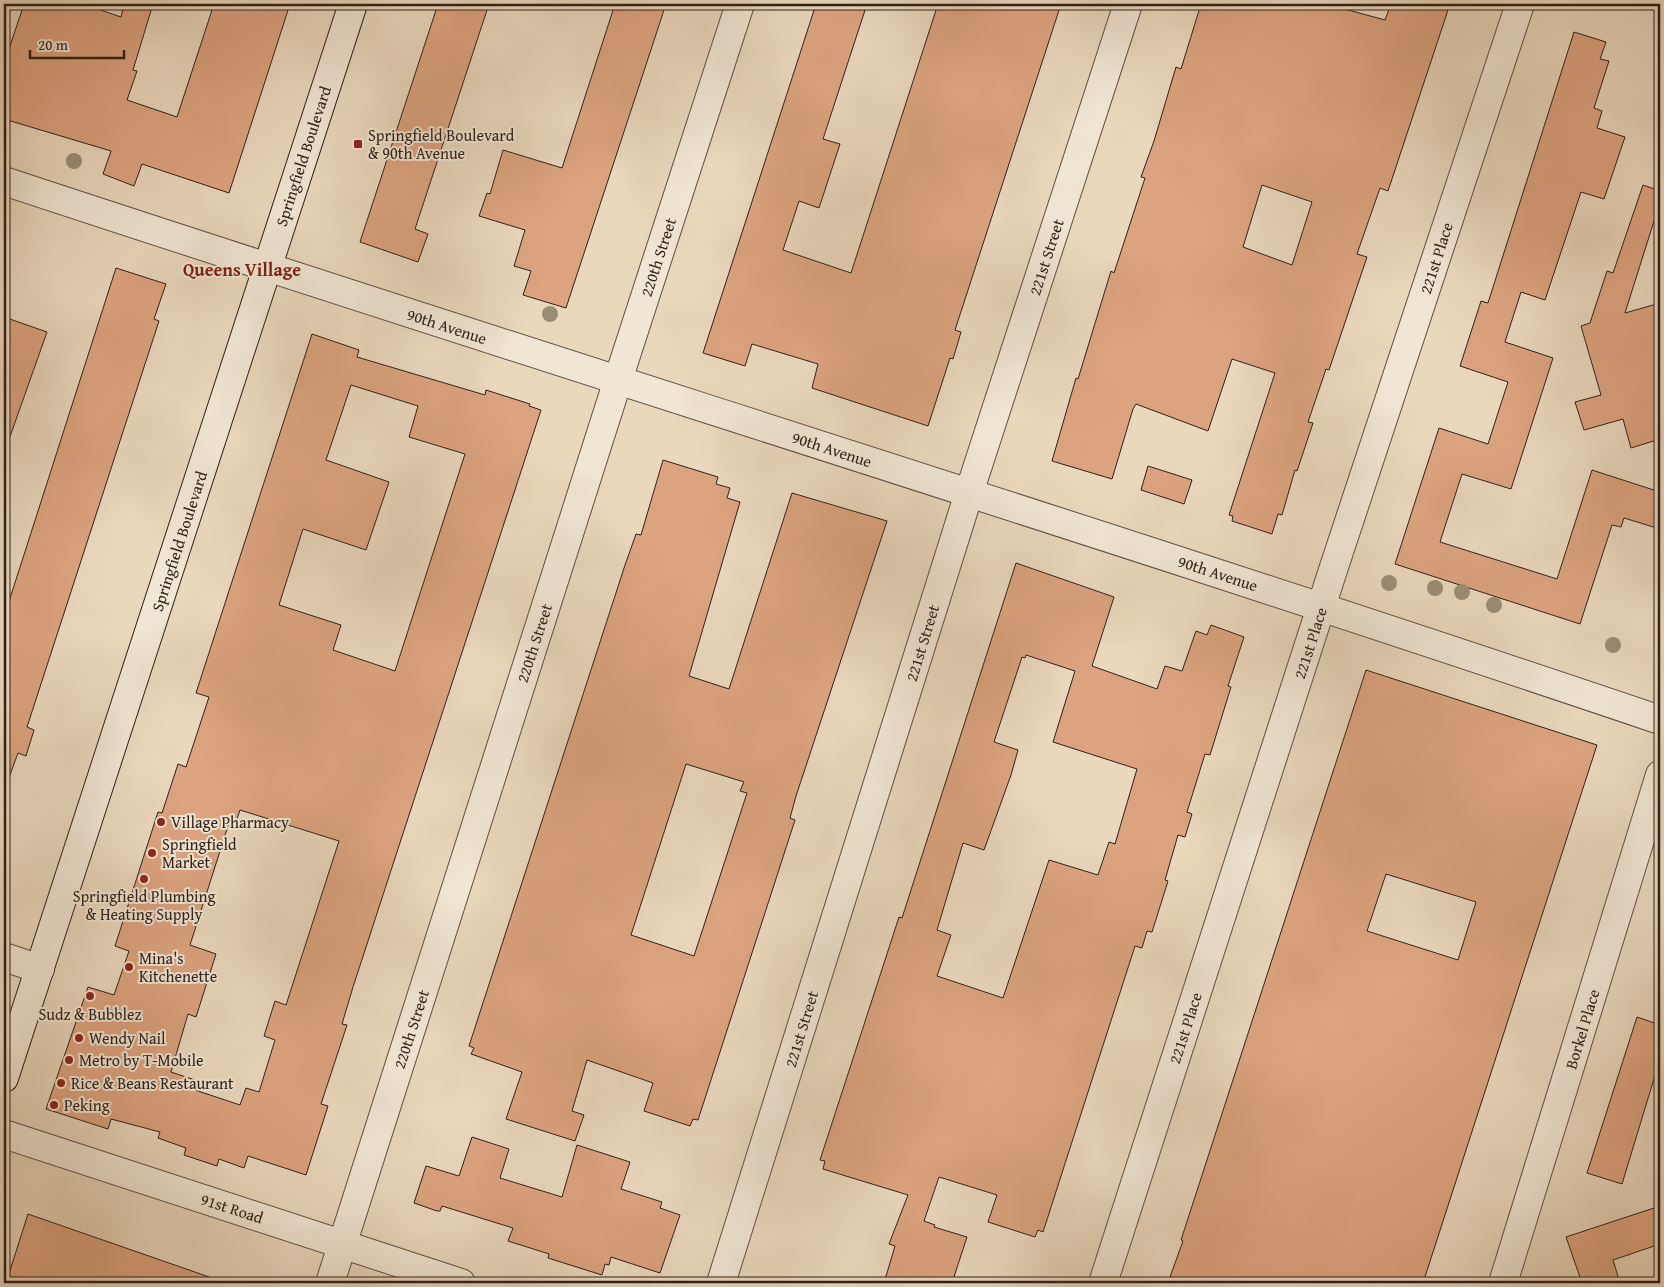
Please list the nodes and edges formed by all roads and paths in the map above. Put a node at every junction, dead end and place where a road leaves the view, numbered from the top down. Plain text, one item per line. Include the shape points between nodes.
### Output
1 (352, 4) edge
2 (740, 4) edge
3 (1128, 4) edge
4 (1520, 4) edge
5 (4, 181) edge
6 (267, 268) junction
7 (618, 380) junction
8 (969, 493) junction
9 (1322, 606) junction
10 (1660, 720) edge
11 (1660, 775) edge
12 (4, 957) edge
13 (40, 969) junction
14 (4, 1078) edge
15 (4, 1134) edge
16 (343, 1244) junction
17 (330, 1283) edge
18 (461, 1283) edge
19 (721, 1283) edge
20 (1103, 1283) edge
21 (1503, 1283) edge

1 - 6 street, Springfield Boulevard
2 - 7 street, 220th Street
3 - 8 street, 221st Street
4 - 9 street, 221st Place
5 - 6 street, 90th Avenue
6 - 7 street, 90th Avenue
6 - 13 street, Springfield Boulevard
7 - 8 street, 90th Avenue
7 - 16 street, 220th Street
8 - 9 street, 90th Avenue
8 - 19 street, 221st Street
9 - 10 street, 90th Avenue
9 - 20 street, 221st Place
11 - 21 street, Borkel Place
12 - 13 street
13 - 14 street, Springfield Boulevard
15 - 16 street, 91st Road
16 - 17 street, 220th Street
16 - 18 street, 91st Road

